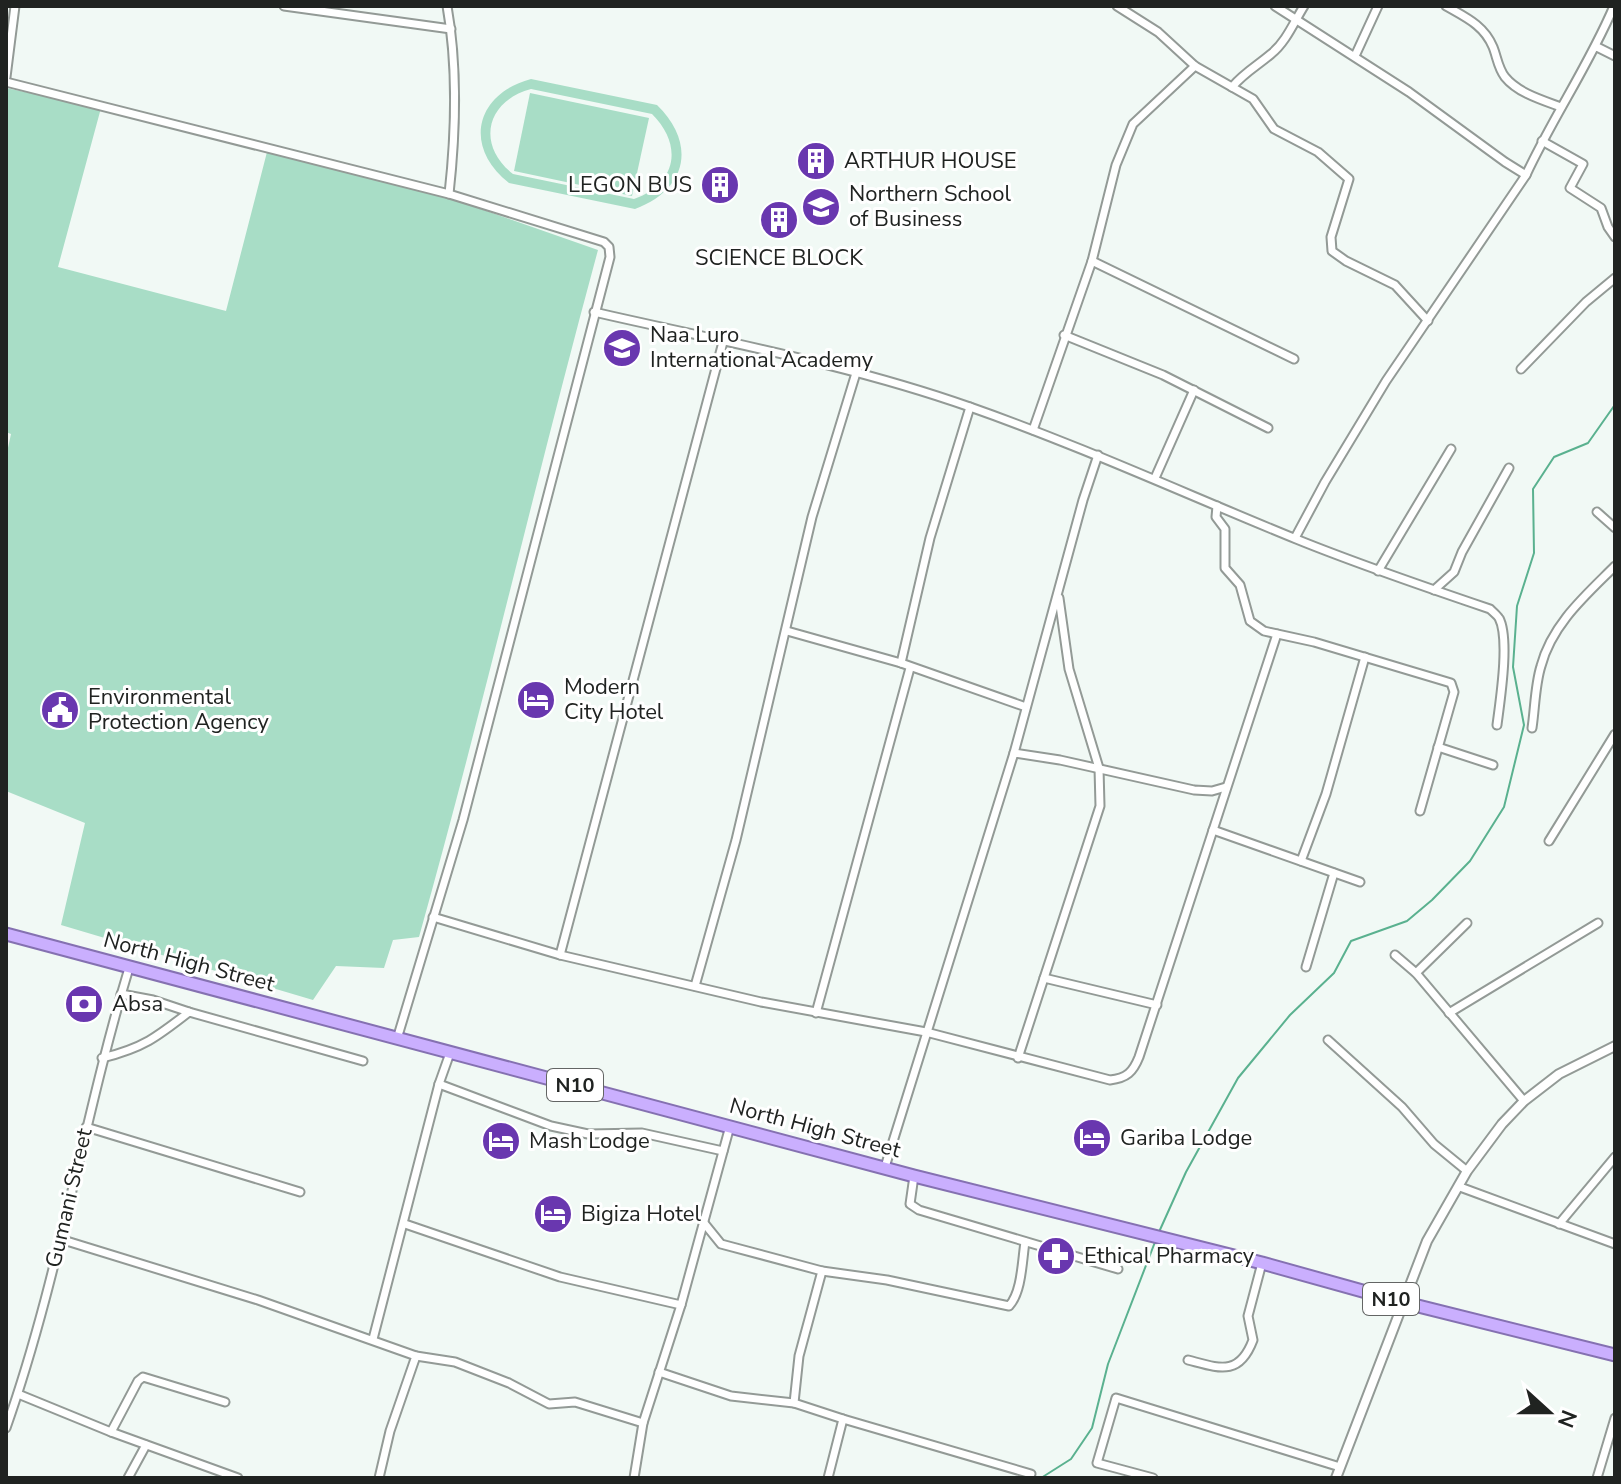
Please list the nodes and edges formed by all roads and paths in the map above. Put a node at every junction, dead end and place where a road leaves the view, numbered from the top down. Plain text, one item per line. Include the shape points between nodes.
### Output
1 (15, 6) edge
2 (284, 6) edge
3 (447, 6) edge
4 (1117, 6) edge
5 (1275, 6) edge
6 (1304, 6) edge
7 (1378, 6) edge
8 (1446, 6) edge
9 (1614, 6) edge
10 (1296, 19) junction
11 (451, 29) junction
12 (1597, 47) junction
13 (1355, 56) junction
14 (1615, 56) edge
15 (1195, 66) junction
16 (6, 79) edge
17 (1232, 87) junction
18 (1561, 107) junction
19 (1542, 141) junction
20 (1526, 175) junction
21 (449, 194) junction
22 (1615, 237) edge
23 (1092, 261) junction
24 (1615, 278) edge
25 (594, 312) junction
26 (1428, 321) junction
27 (1064, 335) junction
28 (723, 342) junction
29 (1294, 359) dead end
30 (1521, 369) dead end
31 (856, 373) junction
32 (1194, 390) junction
33 (970, 407) junction
34 (1268, 428) dead end
35 (1033, 430) junction
36 (1451, 449) dead end
37 (1098, 455) junction
38 (1509, 468) dead end
39 (1155, 478) junction
40 (1217, 506) junction
41 (1597, 512) dead end
42 (1615, 528) edge
43 (1295, 538) junction
44 (1615, 566) edge
45 (1378, 571) junction
46 (1434, 590) junction
47 (1059, 592) junction
48 (787, 631) junction
49 (1277, 634) junction
50 (1365, 657) junction
51 (901, 663) junction
52 (910, 668) junction
53 (1026, 707) junction
54 (1497, 725) dead end
55 (1532, 728) dead end
56 (1615, 734) edge
57 (1438, 747) junction
58 (1014, 753) junction
59 (1493, 765) dead end
60 (1099, 768) junction
61 (1226, 787) junction
62 (1420, 811) dead end
63 (1213, 830) junction
64 (1549, 841) dead end
65 (1301, 861) junction
66 (1334, 873) junction
67 (1360, 882) dead end
68 (433, 917) junction
69 (1467, 923) dead end
70 (1598, 923) dead end
71 (6, 934) edge
72 (560, 955) junction
73 (1395, 955) dead end
74 (1306, 967) dead end
75 (129, 968) junction
76 (1416, 973) junction
77 (1044, 978) junction
78 (695, 986) junction
79 (121, 994) junction
80 (1157, 1005) junction
81 (189, 1012) junction
82 (816, 1013) junction
83 (1449, 1013) junction
84 (926, 1032) junction
85 (397, 1039) junction
86 (154, 1040) junction
87 (1328, 1040) dead end
88 (1615, 1046) edge
89 (163, 1047) dead end
90 (450, 1053) junction
91 (102, 1058) junction
92 (1018, 1058) junction
93 (363, 1061) dead end
94 (439, 1084) junction
95 (1524, 1101) junction
96 (730, 1126) junction
97 (86, 1127) junction
98 (723, 1151) junction
99 (1615, 1157) edge
100 (885, 1167) junction
101 (1467, 1171) junction
102 (914, 1176) junction
103 (1460, 1187) junction
104 (300, 1192) dead end
105 (704, 1223) junction
106 (405, 1224) junction
107 (1559, 1224) junction
108 (60, 1239) junction
109 (1025, 1242) junction
110 (1615, 1244) edge
111 (1262, 1263) junction
112 (1118, 1269) dead end
113 (822, 1271) junction
114 (1402, 1302) junction
115 (681, 1305) junction
116 (373, 1339) junction
117 (1615, 1355) edge
118 (416, 1356) junction
119 (1188, 1360) dead end
120 (659, 1372) junction
121 (18, 1394) junction
122 (225, 1402) dead end
123 (794, 1403) junction
124 (1615, 1418) edge
125 (843, 1419) junction
126 (643, 1423) junction
127 (6, 1428) edge
128 (111, 1432) junction
129 (146, 1445) junction
130 (1340, 1467) junction
131 (1031, 1474) dead end
132 (128, 1478) edge
133 (238, 1478) edge
134 (379, 1478) edge
135 (634, 1478) edge
136 (828, 1478) edge
137 (1153, 1478) edge
138 (1336, 1478) edge
139 (1597, 1478) edge

1 - 16 street
2 - 11 street
3 - 11 street
4 - 15 street via 1158,32
5 - 10 street
6 - 10 street
7 - 13 street
8 - 18 street via 1484,32 1509,81
9 - 12 street
10 - 13 street
10 - 17 street via 1272,54
11 - 21 street via 455,72
12 - 14 street
12 - 18 street
13 - 20 street
15 - 17 street
15 - 23 street via 1133,124 1116,165
16 - 21 street
17 - 26 street via 1253,99 1274,129 1344,172 1349,179 1331,237 1332,251 1395,285
18 - 19 street
19 - 20 street
19 - 22 street via 1583,164 1570,188 1601,208
20 - 26 street
21 - 25 street via 604,242 610,257
23 - 27 street
23 - 29 street
24 - 30 street
25 - 28 street
25 - 68 street via 463,820
26 - 43 street via 1386,381
27 - 32 street
27 - 35 street
28 - 31 street
28 - 72 street
31 - 33 street
31 - 48 street via 812,517
32 - 34 street
32 - 39 street
33 - 35 street
33 - 51 street via 930,538
35 - 37 street
36 - 45 street
37 - 39 street
37 - 47 street
38 - 46 street via 1454,572
39 - 40 street
40 - 43 street
40 - 49 street via 1216,517 1225,529 1225,568 1240,585 1250,621
41 - 42 street
43 - 45 street
44 - 55 street via 1554,634 1540,668
45 - 46 street
46 - 54 street via 1490,609 1499,618 1503,674
47 - 53 street
47 - 60 street via 1069,669
48 - 51 street
48 - 78 street
49 - 50 street
49 - 61 street
50 - 57 street via 1451,683 1454,692
50 - 65 street
51 - 52 street
52 - 53 street
52 - 82 street
53 - 58 street
56 - 64 street
57 - 59 street
57 - 62 street
58 - 60 street
58 - 84 street
60 - 61 street via 1194,790
60 - 77 street via 1100,806
61 - 63 street
63 - 65 street
63 - 80 street
65 - 66 street
66 - 67 street
66 - 74 street
68 - 72 street
68 - 85 street
69 - 76 street
70 - 83 street
71 - 75 highway, North High Street / N10
72 - 78 street
73 - 76 street
75 - 79 street, Gumani Street
75 - 85 highway, North High Street / N10
76 - 83 street
77 - 80 street
77 - 92 street
78 - 82 street
79 - 81 street
79 - 91 street, Gumani Street
80 - 92 street via 1134,1070 1123,1078 1110,1080
81 - 86 street
81 - 93 street
82 - 84 street
83 - 95 street
84 - 92 street
84 - 100 street
85 - 90 highway, North High Street / N10
86 - 89 street
86 - 91 street
87 - 101 street
88 - 95 street via 1559,1074
90 - 94 street
90 - 96 highway, North High Street / N10
91 - 97 street, Gumani Street
94 - 98 street via 576,1132 642,1133
94 - 106 street
95 - 101 street
96 - 98 street
96 - 100 highway, North High Street / N10
97 - 104 street
97 - 108 street, Gumani Street
98 - 105 street
99 - 107 street
100 - 102 highway, North High Street / N10
101 - 103 street
102 - 109 street via 910,1204 919,1210
102 - 111 highway, North High Street / N10
103 - 107 street
103 - 114 street via 1427,1241
105 - 113 street via 721,1244
105 - 115 street
106 - 115 street via 560,1277
106 - 116 street
107 - 110 street
108 - 116 street
108 - 121 street, Gumani Street
109 - 112 street
109 - 113 street via 1009,1306
111 - 114 highway, North High Street / N10
111 - 119 street via 1248,1316 1253,1340 1242,1360 1217,1368
113 - 123 street via 799,1356
114 - 117 highway, North High Street / N10
114 - 130 street
115 - 120 street
116 - 118 street
118 - 126 street via 455,1362 549,1404 575,1402
118 - 134 street
120 - 123 street via 731,1396
120 - 126 street
121 - 127 street, Gumani Street
121 - 128 street
122 - 128 street via 143,1377
123 - 125 street
124 - 139 street
125 - 131 street
125 - 136 street
126 - 135 street
128 - 129 street
129 - 132 street
129 - 133 street
130 - 137 street via 1116,1398 1097,1463
130 - 138 street

